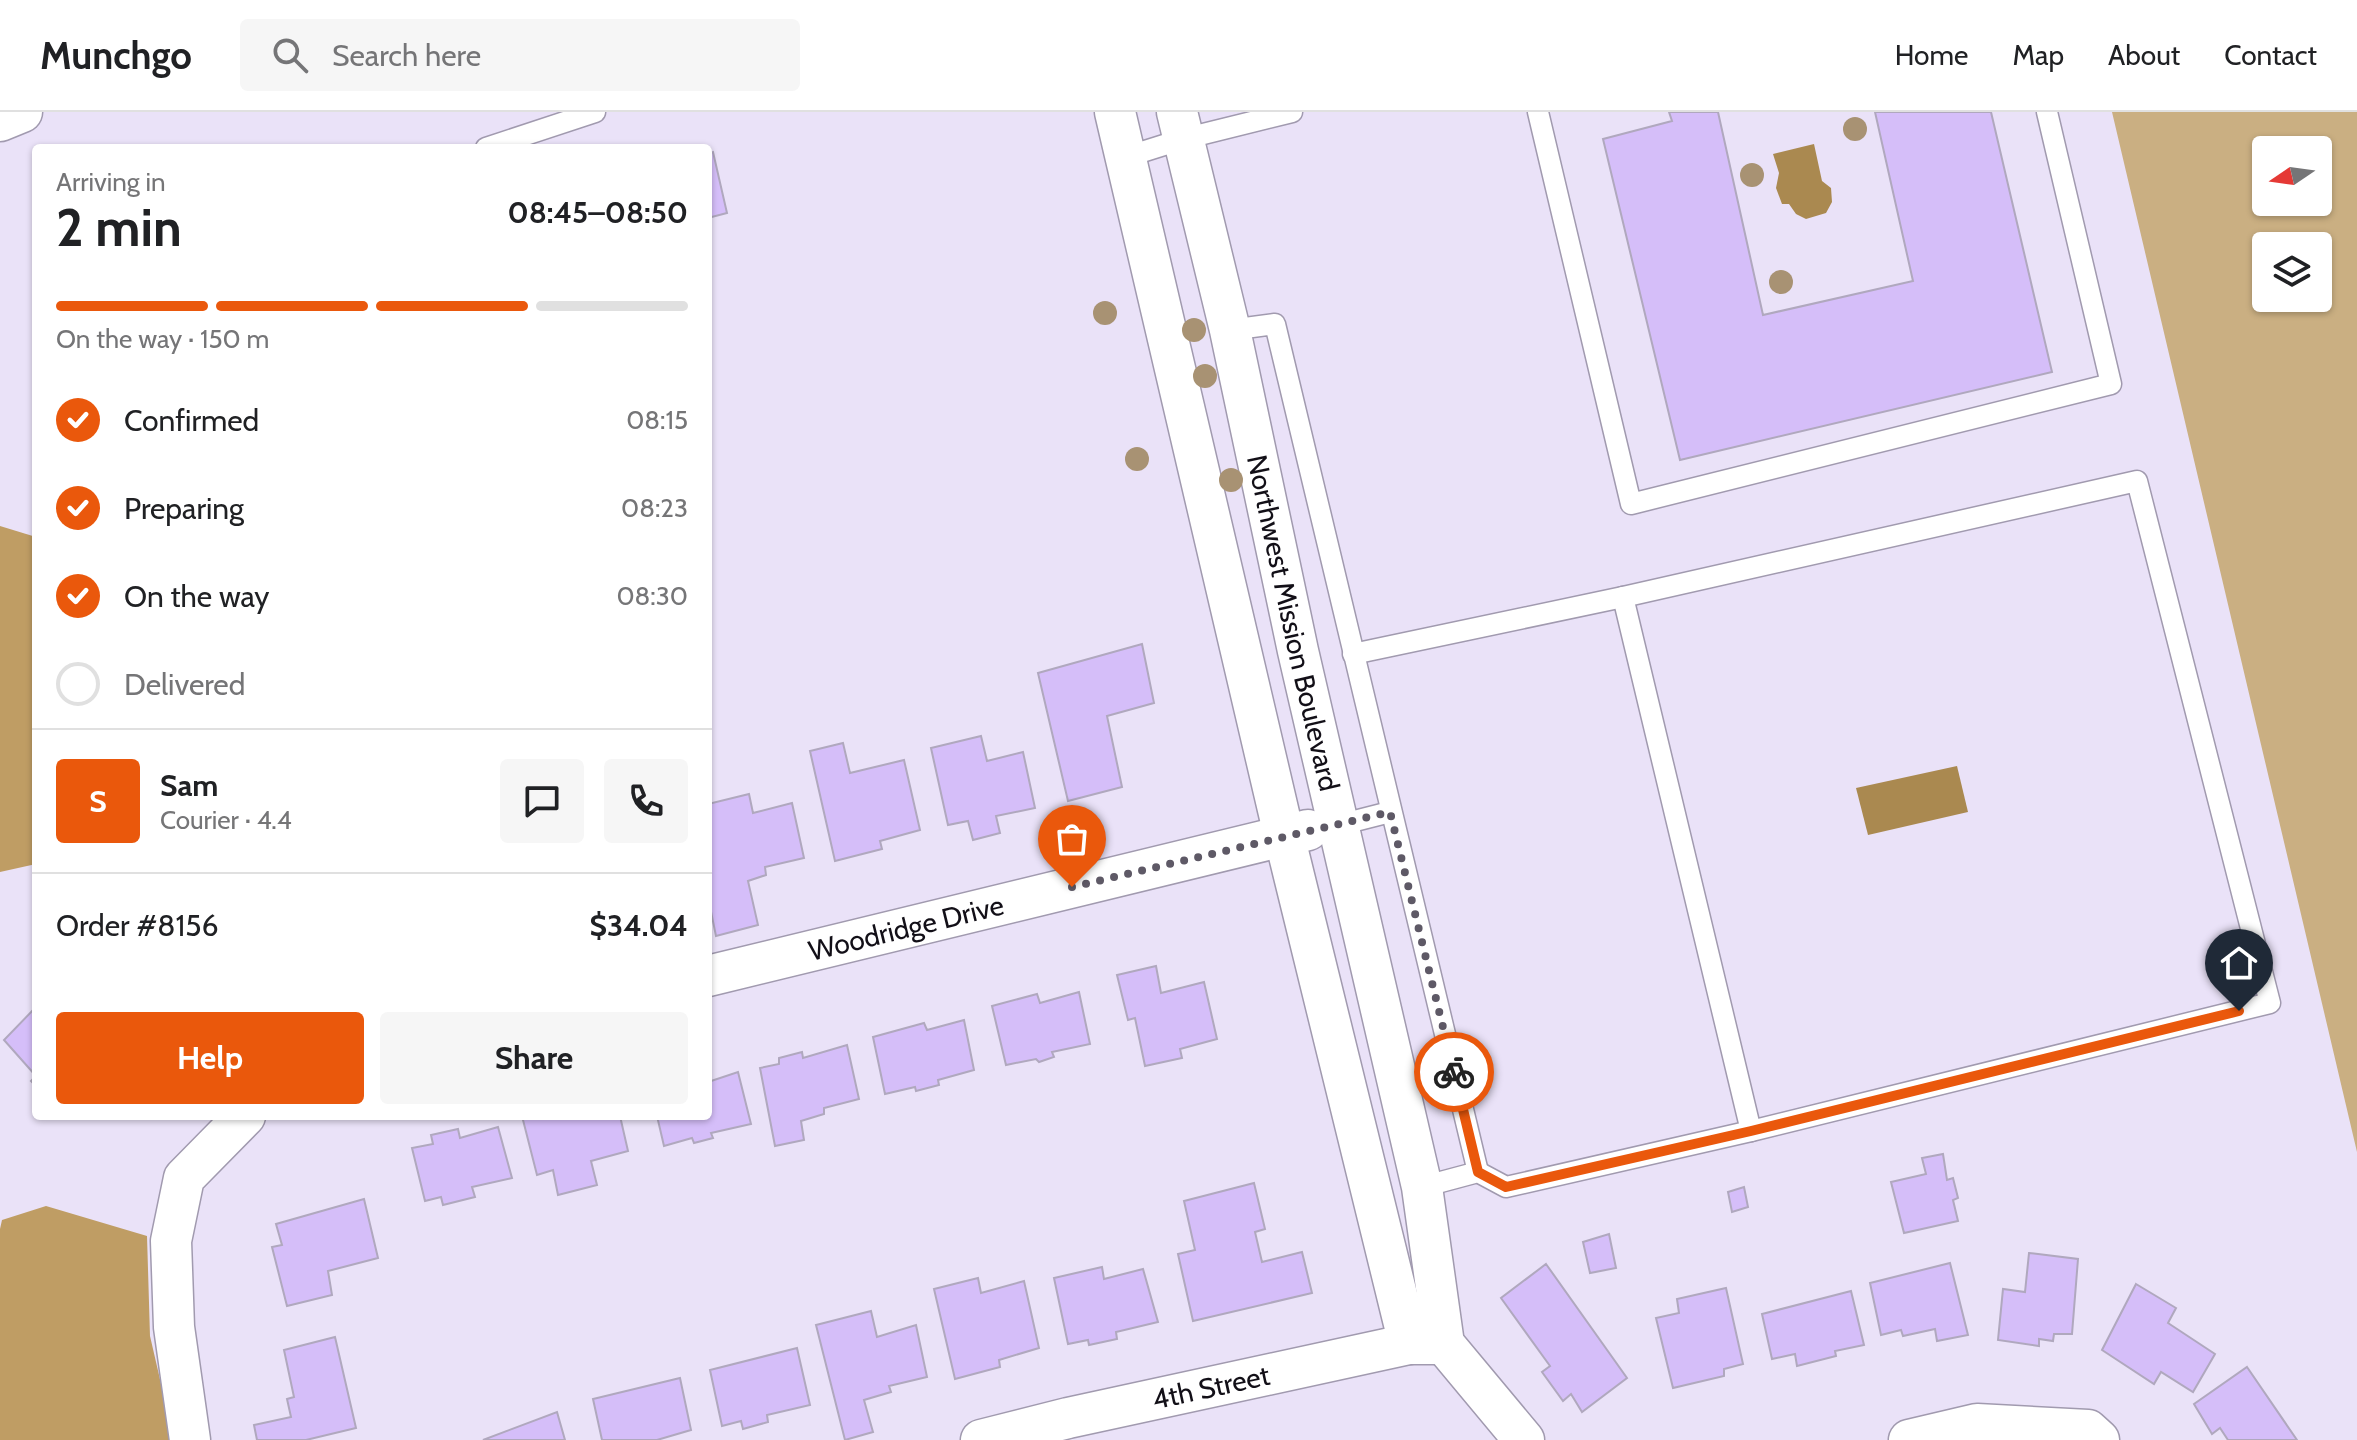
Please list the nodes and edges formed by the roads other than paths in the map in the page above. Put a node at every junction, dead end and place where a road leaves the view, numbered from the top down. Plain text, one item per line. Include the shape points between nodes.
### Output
1 (22, 112) edge
2 (595, 112) edge
3 (1115, 112) edge
4 (1292, 112) edge
5 (1538, 112) edge
6 (2047, 112) edge
7 (1270, 115) edge
8 (0, 121) edge
9 (1180, 126) edge
10 (498, 144) edge
11 (1126, 157) junction
12 (1230, 330) junction
13 (1623, 597) junction
14 (1353, 654) junction
15 (1390, 812) junction
16 (1339, 825) junction
17 (1284, 835) junction
18 (712, 975) edge
19 (237, 1124) edge
20 (1751, 1131) junction
21 (1478, 1172) junction
22 (1422, 1187) junction
23 (1427, 1344) junction
24 (1070, 1429) edge
25 (190, 1440) edge
26 (981, 1440) edge
27 (1524, 1440) edge
28 (1909, 1440) edge
29 (2099, 1440) edge

1 - 8 street
2 - 10 lane
3 - 11 street, Northwest Mission Boulevard
4 - 7 lane
5 - 6 lane via 1631,504 2111,384
7 - 9 lane
9 - 11 lane
9 - 12 street, Northwest Mission Boulevard
11 - 17 street, Northwest Mission Boulevard
12 - 14 lane via 1275,324
12 - 16 street, Northwest Mission Boulevard
13 - 14 lane
13 - 20 lane
13 - 20 lane via 2137,481 2270,1003
14 - 15 lane
15 - 16 lane
15 - 21 lane
16 - 17 street, Woodridge Drive
16 - 22 street, Northwest Mission Boulevard
17 - 18 street, Woodridge Drive
17 - 23 street, Northwest Mission Boulevard
19 - 25 street via 184,1178 171,1241 174,1327
20 - 21 lane via 1506,1187
21 - 22 lane
22 - 23 street, Northwest Mission Boulevard
23 - 24 street, 4th Street
23 - 27 street, Northwest Mission Boulevard
24 - 26 street, 4th Street
28 - 29 street via 1977,1424 2088,1430

